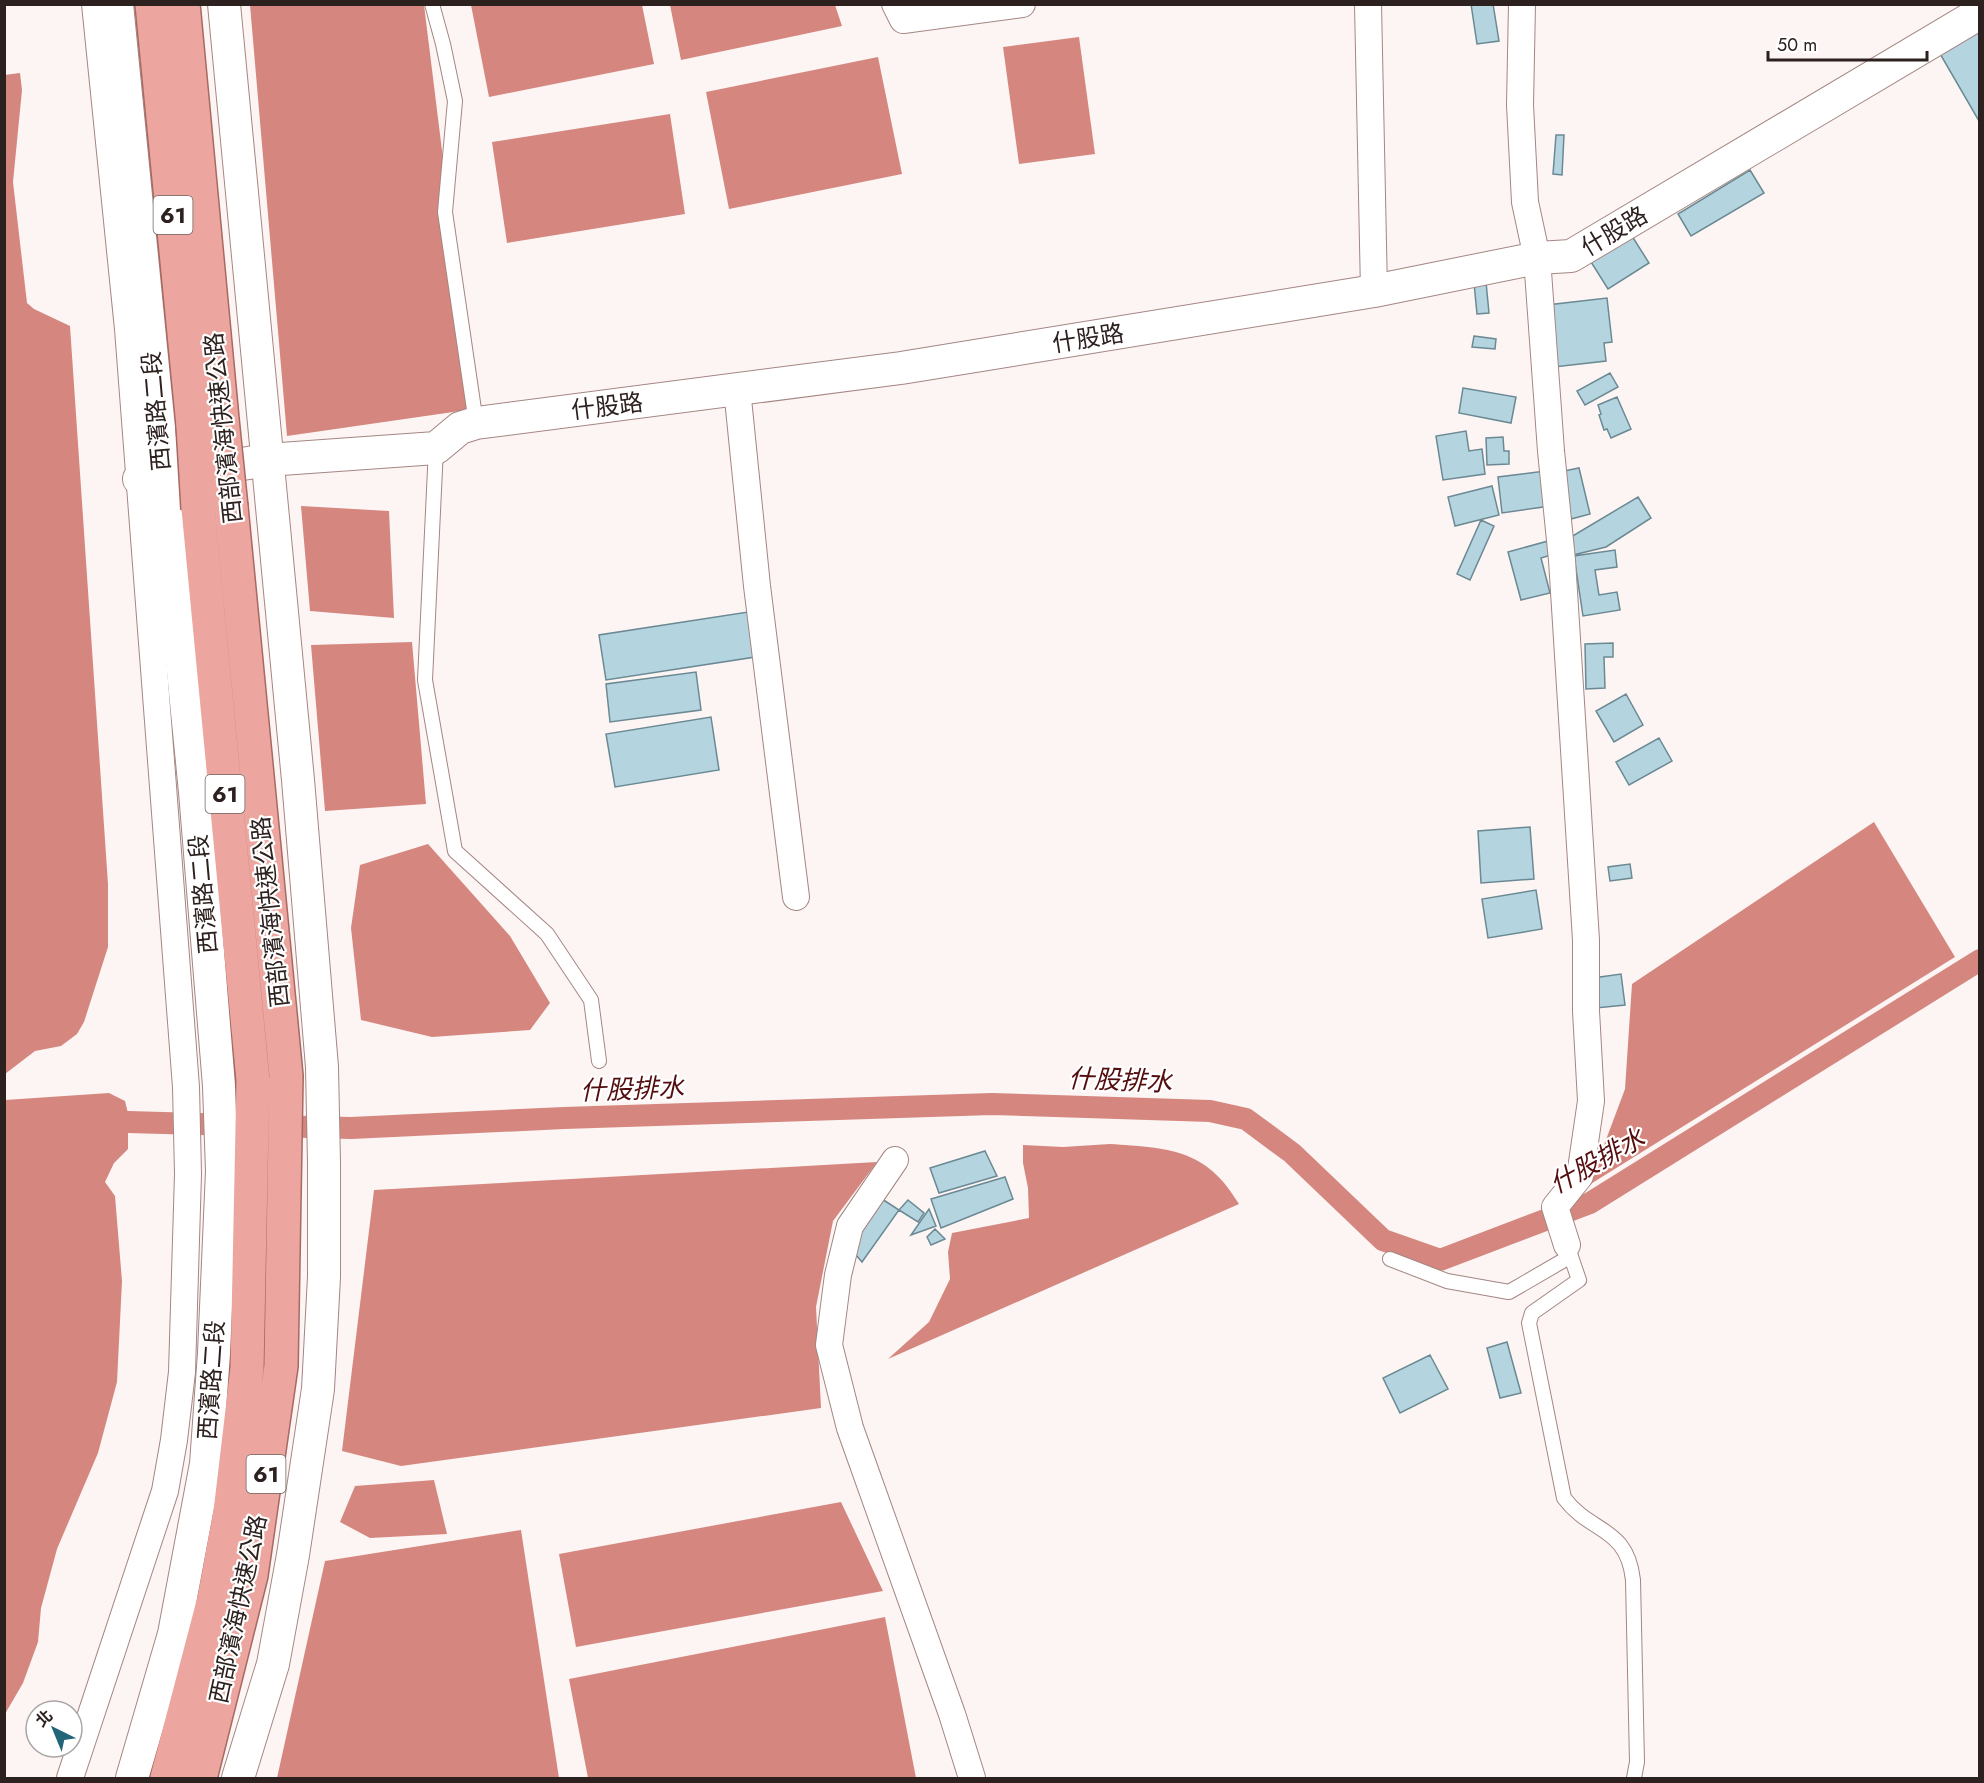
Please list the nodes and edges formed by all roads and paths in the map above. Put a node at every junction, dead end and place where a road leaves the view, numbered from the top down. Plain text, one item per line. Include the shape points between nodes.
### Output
1 (94, 4) edge
2 (117, 4) edge
3 (152, 4) edge
4 (183, 4) edge
5 (224, 4) edge
6 (432, 4) edge
7 (895, 4) edge
8 (1022, 4) edge
9 (1368, 4) edge
10 (1522, 4) edge
11 (1980, 13) edge
12 (1537, 258) junction
13 (1374, 291) junction
14 (737, 389) junction
15 (208, 422) junction
16 (476, 423) junction
17 (436, 448) junction
18 (267, 460) junction
19 (151, 478) junction
20 (796, 897) dead end
21 (599, 1061) dead end
22 (895, 1160) dead end
23 (236, 1168) junction
24 (1569, 1251) junction
25 (1390, 1258) dead end
26 (70, 1779) edge
27 (132, 1779) edge
28 (167, 1779) edge
29 (200, 1779) edge
30 (238, 1779) edge
31 (972, 1779) edge
32 (1634, 1779) edge

1 - 19 street via 128,329
2 - 19 street, 西濱路二段
3 - 15 highway, 西部濱海快速公路 / 61
4 - 15 highway, 西部濱海快速公路 / 61
5 - 18 street
6 - 16 lane via 454,101 445,212
7 - 8 street via 903,20
9 - 13 street
10 - 12 street via 1520,105 1525,202
11 - 12 street, 什股路 via 1571,256
12 - 13 street, 什股路
12 - 24 street via 1562,560 1592,1101 1580,1176 1555,1207
13 - 14 street, 什股路 via 912,366
14 - 16 street, 什股路
14 - 20 street
15 - 23 highway, 西部濱海快速公路 / 61, bridge via 198,509 253,1080
15 - 29 highway, 西部濱海快速公路 / 61, bridge via 231,507 286,1076 281,1366 251,1575
16 - 17 street, 什股路 via 460,428
17 - 18 street
17 - 21 lane via 425,680 455,850 547,934 591,1000
18 - 19 street
18 - 30 street via 322,1067 324,1277 318,1389 293,1555 273,1664
19 - 23 street, 西濱路二段 via 195,792 219,1086
19 - 26 street via 186,1087 188,1174 182,1372 165,1491
22 - 31 street via 850,1226 838,1275 829,1345 850,1428
23 - 27 street, 西濱路二段 via 214,1353 206,1464 174,1634
23 - 28 highway, 西部濱海快速公路 / 61 via 247,1368 230,1512 214,1599
24 - 25 lane via 1509,1292 1447,1281
24 - 32 lane via 1579,1280 1532,1313 1529,1323 1564,1498 1573,1509 1612,1535 1625,1549 1631,1564 1637,1762

